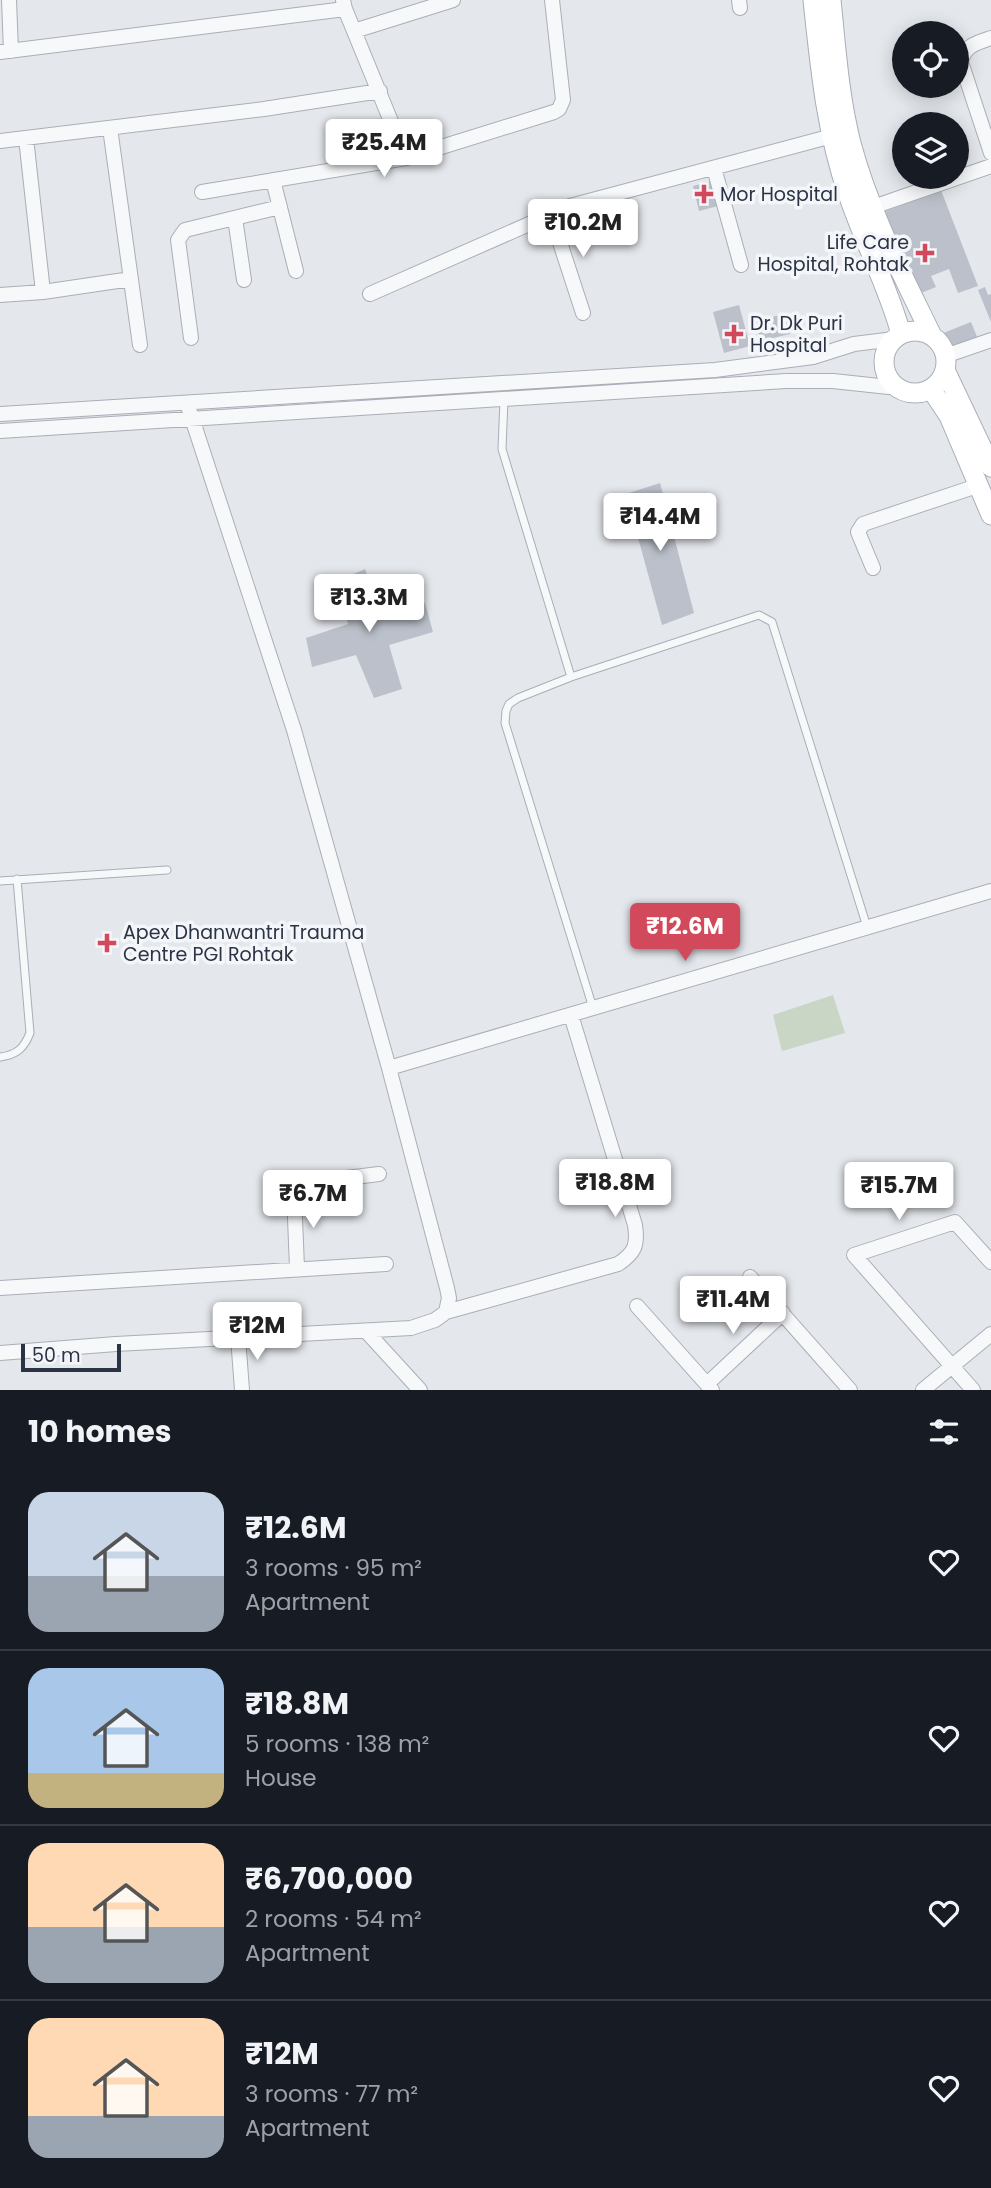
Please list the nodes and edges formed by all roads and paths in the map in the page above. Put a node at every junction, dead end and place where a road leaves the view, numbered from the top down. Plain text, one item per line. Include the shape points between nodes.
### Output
1 (9, 0) edge
2 (453, 0) edge
3 (552, 0) edge
4 (813, 0) edge
5 (831, 0) edge
6 (344, 5) edge
7 (354, 31) junction
8 (991, 38) edge
9 (6, 51) edge
10 (380, 91) junction
11 (110, 128) junction
12 (832, 136) junction
13 (26, 138) junction
14 (0, 141) edge
15 (991, 153) edge
16 (406, 158) junction
17 (991, 166) edge
18 (714, 168) junction
19 (273, 180) junction
20 (202, 192) dead end
21 (280, 207) junction
22 (873, 207) junction
23 (551, 215) junction
24 (235, 218) junction
25 (741, 265) dead end
26 (296, 271) dead end
27 (131, 279) junction
28 (244, 280) dead end
29 (43, 292) junction
30 (370, 294) dead end
31 (0, 295) edge
32 (583, 313) dead end
33 (898, 337) junction
34 (932, 337) junction
35 (191, 338) dead end
36 (991, 340) edge
37 (140, 345) dead end
38 (945, 363) junction
39 (898, 388) junction
40 (930, 389) junction
41 (336, 395) junction
42 (504, 400) junction
43 (187, 404) junction
44 (340, 411) junction
45 (0, 414) edge
46 (192, 419) junction
47 (0, 431) edge
48 (991, 467) edge
49 (977, 486) junction
50 (991, 515) edge
51 (873, 568) dead end
52 (571, 677) junction
53 (166, 870) dead end
54 (17, 878) junction
55 (0, 881) edge
56 (991, 891) edge
57 (867, 927) junction
58 (593, 1008) junction
59 (571, 1014) junction
60 (0, 1057) edge
61 (390, 1068) junction
62 (379, 1174) dead end
63 (991, 1262) edge
64 (386, 1264) dead end
65 (297, 1268) junction
66 (750, 1277) dead end
67 (0, 1288) edge
68 (637, 1306) dead end
69 (446, 1312) junction
70 (783, 1313) junction
71 (366, 1331) junction
72 (991, 1334) edge
73 (238, 1337) junction
74 (0, 1353) edge
75 (952, 1366) junction
76 (710, 1387) edge
77 (242, 1390) edge
78 (419, 1390) edge
79 (850, 1390) edge
80 (923, 1390) edge
81 (973, 1390) edge

1 - 9 street
2 - 7 street
3 - 16 street via 563,100 559,109
4 - 12 main road
5 - 22 main road via 851,143
6 - 7 street
6 - 9 street
7 - 10 street
8 - 15 street via 966,49 961,62
10 - 11 street
10 - 16 street
11 - 13 street
11 - 27 street
12 - 18 street
12 - 33 main road via 848,196 894,308
13 - 14 street
13 - 29 street
16 - 19 street
17 - 22 street
18 - 23 street
18 - 25 street
19 - 20 street
19 - 21 street
21 - 24 street
21 - 26 street
22 - 34 main road
23 - 30 street
23 - 32 street
24 - 28 street
24 - 35 street via 185,230 178,240
27 - 29 street
27 - 37 street
29 - 31 street
33 - 34 main road via 921,332
33 - 39 main road via 888,346 884,364
33 - 41 street via 813,357 715,370
34 - 38 main road via 941,346
36 - 38 street
38 - 40 main road via 942,378
38 - 48 main road
39 - 40 main road via 916,393
39 - 42 street via 786,381
40 - 49 main road via 949,416
41 - 43 street
41 - 44 street
42 - 44 street
42 - 52 lane via 502,449
43 - 45 street
43 - 46 street
44 - 46 street
46 - 47 street
46 - 61 street via 294,730
49 - 50 main road
49 - 51 street via 863,524 858,532
52 - 57 lane via 760,615 769,619
52 - 58 lane via 517,698 509,704 505,723
53 - 54 lane
54 - 55 lane
54 - 60 lane via 30,1033 19,1051
56 - 57 street
57 - 58 street
58 - 59 street
59 - 61 street
59 - 69 street via 635,1225 636,1247 618,1264
61 - 69 street via 447,1288
62 - 65 street via 306,1183 296,1189
63 - 75 street via 955,1222 854,1255
64 - 65 street
65 - 67 street
66 - 70 street
68 - 76 street
69 - 71 street via 411,1328
70 - 76 street
70 - 79 street
71 - 73 street
71 - 78 street
72 - 75 street
73 - 74 street
73 - 77 street
75 - 80 street
75 - 81 street

